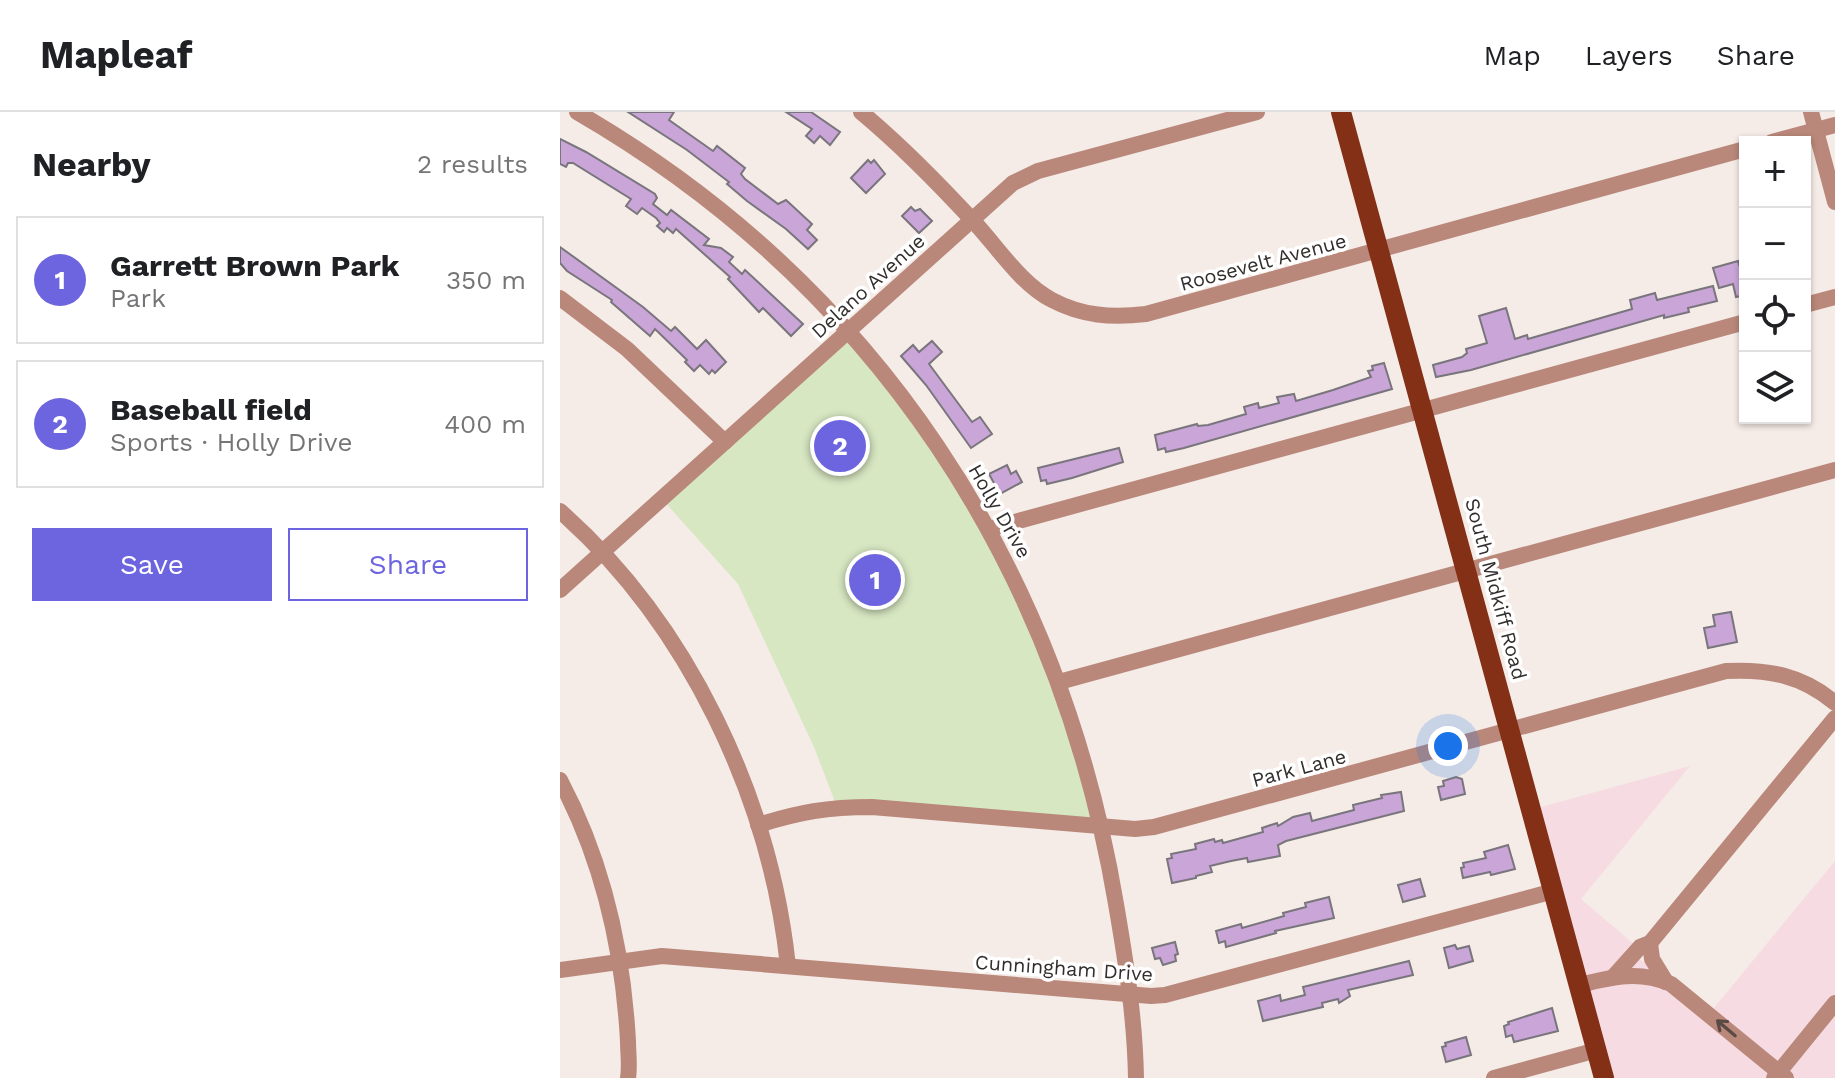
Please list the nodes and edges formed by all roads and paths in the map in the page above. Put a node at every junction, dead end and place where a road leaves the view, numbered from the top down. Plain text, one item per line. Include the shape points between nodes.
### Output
1 (577, 112) edge
2 (861, 112) edge
3 (1257, 112) edge
4 (1341, 112) edge
5 (1811, 112) edge
6 (1835, 125) edge
7 (1816, 130) junction
8 (1794, 136) edge
9 (1739, 151) edge
10 (1835, 202) edge
11 (972, 220) junction
12 (1379, 251) junction
13 (1835, 297) edge
14 (560, 298) edge
15 (1811, 303) edge
16 (1739, 324) edge
17 (848, 331) junction
18 (1422, 410) junction
19 (725, 442) junction
20 (1835, 470) edge
21 (560, 511) edge
22 (989, 529) junction
23 (602, 553) junction
24 (1467, 571) junction
25 (560, 590) edge
26 (1059, 682) junction
27 (1835, 703) edge
28 (1835, 718) edge
29 (1509, 731) junction
30 (560, 780) edge
31 (758, 825) junction
32 (1100, 826) junction
33 (1554, 891) junction
34 (1650, 943) junction
35 (620, 961) junction
36 (788, 966) junction
37 (560, 970) edge
38 (1614, 976) junction
39 (1666, 982) junction
40 (1579, 985) junction
41 (1130, 995) junction
42 (1835, 1003) edge
43 (1597, 1050) junction
44 (1780, 1076) edge
45 (628, 1078) edge
46 (1136, 1078) edge
47 (1494, 1078) edge
48 (1604, 1078) edge

1 - 17 street, Holly Drive via 656,162 734,222
2 - 11 street, Roosevelt Avenue
3 - 11 street, Delano Avenue via 1029,174
4 - 12 main road, South Midkiff Road
5 - 7 street
6 - 7 street
7 - 8 street
7 - 10 street
9 - 12 street, Roosevelt Avenue
11 - 12 street, Roosevelt Avenue via 1042,294 1072,310 1104,317 1146,314
11 - 17 street, Delano Avenue
12 - 18 main road, South Midkiff Road
13 - 15 street
14 - 19 street via 627,349
16 - 18 street
17 - 19 street, Delano Avenue
17 - 22 street, Holly Drive via 924,427
18 - 22 street
18 - 24 main road, South Midkiff Road
19 - 23 street, Delano Avenue
20 - 24 street
21 - 23 street
22 - 26 street, Holly Drive
23 - 25 street, Delano Avenue
23 - 31 street via 688,669 729,749
24 - 26 street
24 - 29 main road, South Midkiff Road
26 - 32 street, Holly Drive
27 - 29 street, Park Lane via 1789,676 1726,671
28 - 34 street
29 - 32 street, Park Lane via 1159,826
29 - 33 main road, South Midkiff Road
30 - 35 street via 600,874
31 - 32 street, Park Lane via 830,807 872,807
31 - 36 street
32 - 41 street, Holly Drive
33 - 40 main road, South Midkiff Road
33 - 41 street, Cunningham Drive via 1170,995
34 - 38 street
34 - 39 street via 1652,959
35 - 36 street, Cunningham Drive via 662,956
35 - 37 street, Cunningham Drive
35 - 45 street
36 - 41 street, Cunningham Drive
38 - 39 street
38 - 40 street
44 -> 39 street
40 - 43 main road, South Midkiff Road
41 - 46 street, Holly Drive
42 - 44 street
43 - 47 street
43 - 48 main road, South Midkiff Road

